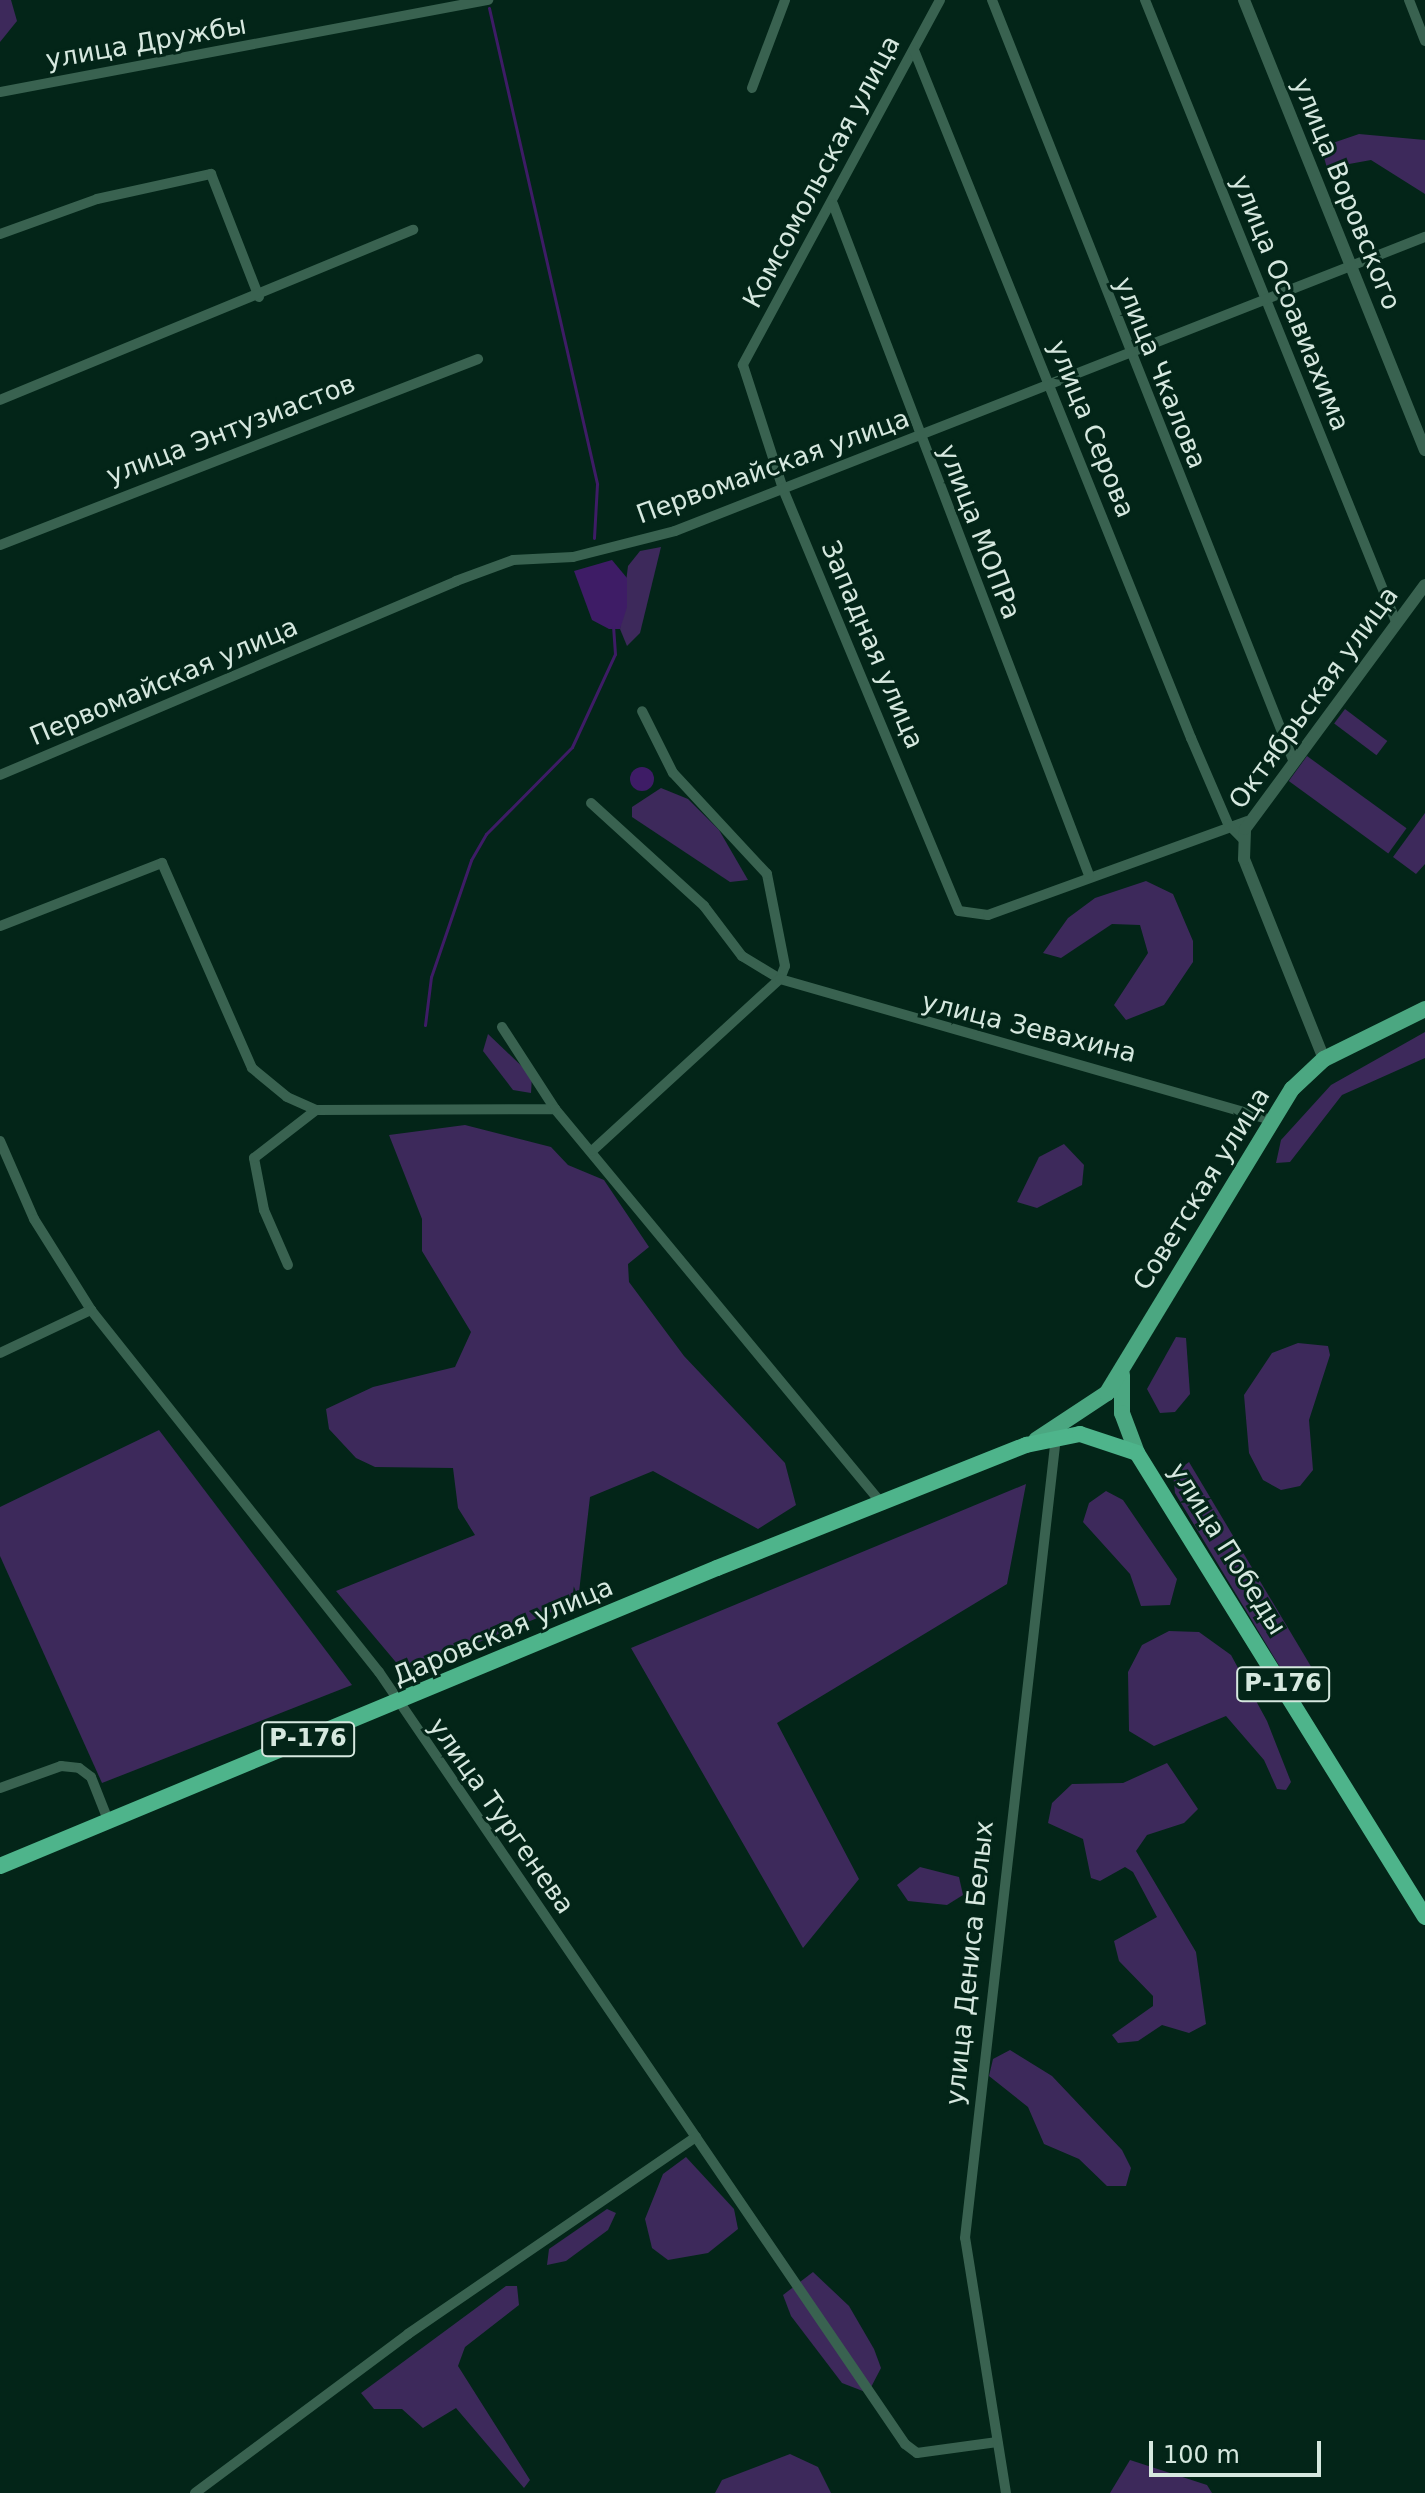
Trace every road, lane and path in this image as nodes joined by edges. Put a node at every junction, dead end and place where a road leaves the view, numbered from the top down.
1 (488, 0) edge
2 (785, 0) edge
3 (940, 0) edge
4 (992, 0) edge
5 (1145, 0) edge
6 (1244, 0) edge
7 (1409, 0) edge
8 (1425, 41) edge
9 (914, 50) junction
10 (752, 88) dead end
11 (0, 92) edge
12 (833, 204) junction
13 (413, 230) dead end
14 (0, 234) edge
15 (1425, 237) edge
16 (1353, 267) junction
17 (259, 297) junction
18 (1265, 300) junction
19 (1128, 355) junction
20 (478, 359) dead end
21 (743, 365) joint
22 (1051, 386) junction
23 (0, 400) edge
24 (918, 436) junction
25 (1425, 450) edge
26 (783, 489) junction
27 (0, 545) edge
28 (1425, 585) edge
29 (1396, 622) junction
30 (642, 711) dead end
31 (1293, 760) junction
32 (0, 775) edge
33 (591, 803) dead end
34 (1248, 821) junction
35 (1228, 824) junction
36 (1243, 839) junction
37 (1089, 875) junction
38 (988, 915) joint
39 (0, 926) edge
40 (780, 979) junction
41 (1425, 1009) edge
42 (502, 1027) dead end
43 (1324, 1059) junction
44 (555, 1109) junction
45 (316, 1110) junction
46 (1268, 1119) junction
47 (1, 1148) edge
48 (592, 1151) junction
49 (288, 1265) dead end
50 (91, 1310) junction
51 (0, 1353) edge
52 (1123, 1366) junction
53 (1092, 1407) joint
54 (1122, 1413) joint
55 (1100, 1436) joint
56 (1056, 1437) junction
57 (1026, 1445) junction
58 (1137, 1453) junction
59 (884, 1507) junction
60 (397, 1703) junction
61 (0, 1788) edge
62 (108, 1820) junction
63 (0, 1866) edge
64 (1425, 1917) edge
65 (696, 2137) junction
66 (997, 2442) junction
67 (195, 2493) edge
68 (1006, 2493) edge

1 - 11 street, улица Дружбы
2 - 10 street
3 - 9 street, Комсомольская улица
4 - 19 street, улица Чкалова
5 - 18 street, улица Осоавиахима
6 - 16 street, улица Воровского
7 - 8 street
9 - 12 street, Комсомольская улица
9 - 22 street, улица Серова
12 - 21 street, Комсомольская улица
12 - 24 street, улица МОПРа
13 - 17 street
14 - 17 street
15 - 16 street, Первомайская улица
16 - 18 street, Первомайская улица
16 - 25 street, улица Воровского
17 - 23 street
18 - 19 street, Первомайская улица
18 - 29 street, улица Осоавиахима
19 - 22 street, Первомайская улица
19 - 31 street, улица Чкалова
20 - 27 street, улица Энтузиастов
21 - 26 street, Западная улица
22 - 24 street, Первомайская улица
22 - 35 street, улица Серова
24 - 26 street, Первомайская улица
24 - 37 street, улица МОПРа
26 - 32 street, Первомайская улица
26 - 38 street, Западная улица
28 - 29 street, Октябрьская улица
29 - 31 street, Октябрьская улица
30 - 40 street
31 - 34 street, Октябрьская улица
33 - 40 street, улица Зевахина
34 - 35 street, Октябрьская улица
34 - 36 street, Октябрьская улица
35 - 36 street
35 - 37 street, Октябрьская улица
36 - 43 street
37 - 38 street, Октябрьская улица
39 - 45 street
40 - 46 street, улица Зевахина
40 - 48 street
41 - 43 main road, Советская улица
42 - 44 street
43 - 46 main road, Советская улица
44 - 45 street
44 - 48 street
45 - 49 street
46 - 52 main road, Советская улица
47 - 50 street, улица Тургенева
48 - 59 street
50 - 51 street
50 - 60 street, улица Тургенева
52 - 53 main road, Советская улица
52 - 54 main road, Советская улица
53 - 57 main road, Даровская улица
54 - 58 main road, улица Победы
55 - 56 highway, Даровская улица / Р-176
55 - 58 highway, улица Победы / Р-176
56 - 57 highway, Даровская улица / Р-176
56 - 66 street, улица Дениса Белых
57 - 59 highway, Даровская улица / Р-176
58 - 64 highway, улица Победы / Р-176
59 - 60 highway, Даровская улица / Р-176
60 - 62 highway, Даровская улица / Р-176
60 - 65 street, улица Тургенева
61 - 62 street
62 - 63 highway, Даровская улица / Р-176
65 - 66 street, улица Тургенева
65 - 67 street
66 - 68 street, улица Дениса Белых

